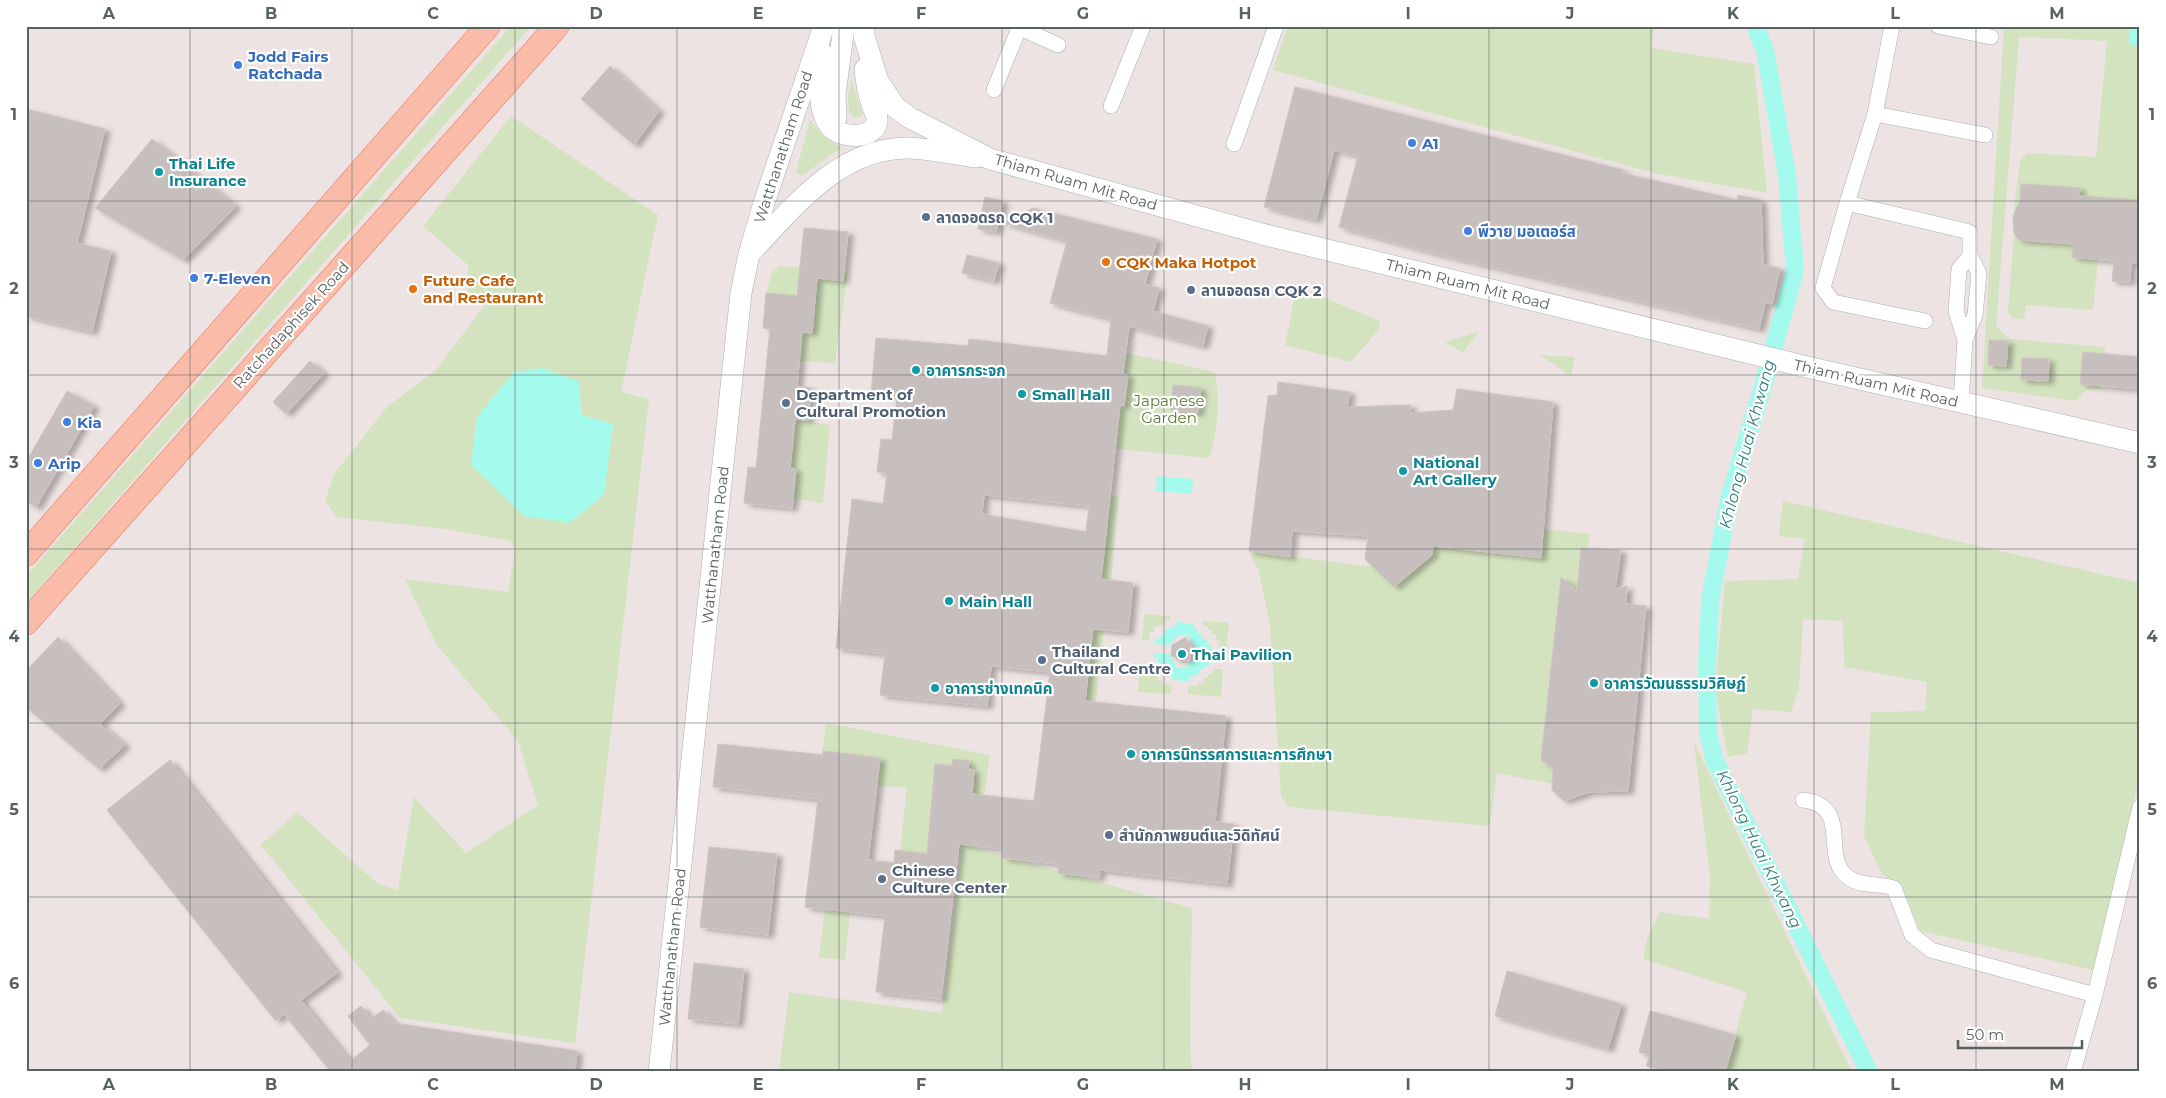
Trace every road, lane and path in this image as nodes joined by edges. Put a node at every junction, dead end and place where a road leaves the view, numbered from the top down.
1 (488, 26) edge
2 (557, 26) edge
3 (844, 26) edge
4 (1143, 26) edge
5 (1276, 26) edge
6 (1892, 26) edge
7 (1938, 26) edge
8 (824, 27) edge
9 (1020, 27) edge
10 (864, 31) edge
11 (1991, 37) dead end
12 (1058, 45) dead end
13 (994, 90) dead end
14 (1111, 106) dead end
15 (1875, 114) junction
16 (1984, 135) dead end
17 (852, 136) junction
18 (1234, 144) dead end
19 (990, 159) junction
20 (1847, 203) junction
21 (749, 254) junction
22 (1925, 321) dead end
23 (1961, 402) junction
24 (2140, 442) edge
25 (26, 554) edge
26 (26, 623) edge
27 (1803, 800) dead end
28 (2140, 807) edge
29 (2094, 994) junction
30 (658, 1072) edge
31 (2073, 1072) edge

1 - 25 main road
2 - 26 main road, Ratchadaphisek Road
3 - 17 street
4 - 14 street
5 - 18 street
6 - 15 street
7 - 11 street
8 - 17 street
8 - 21 street, Watthanatham Road
9 - 12 street
9 - 13 street
10 - 17 street
10 - 19 street, Thiam Ruam Mit Road
15 - 16 street
15 - 20 street
19 - 21 street
19 - 23 street, Thiam Ruam Mit Road
20 - 22 street
20 - 23 street
21 - 30 street, Watthanatham Road
23 - 24 street, Thiam Ruam Mit Road
27 - 29 street
28 - 29 street
29 - 31 street

